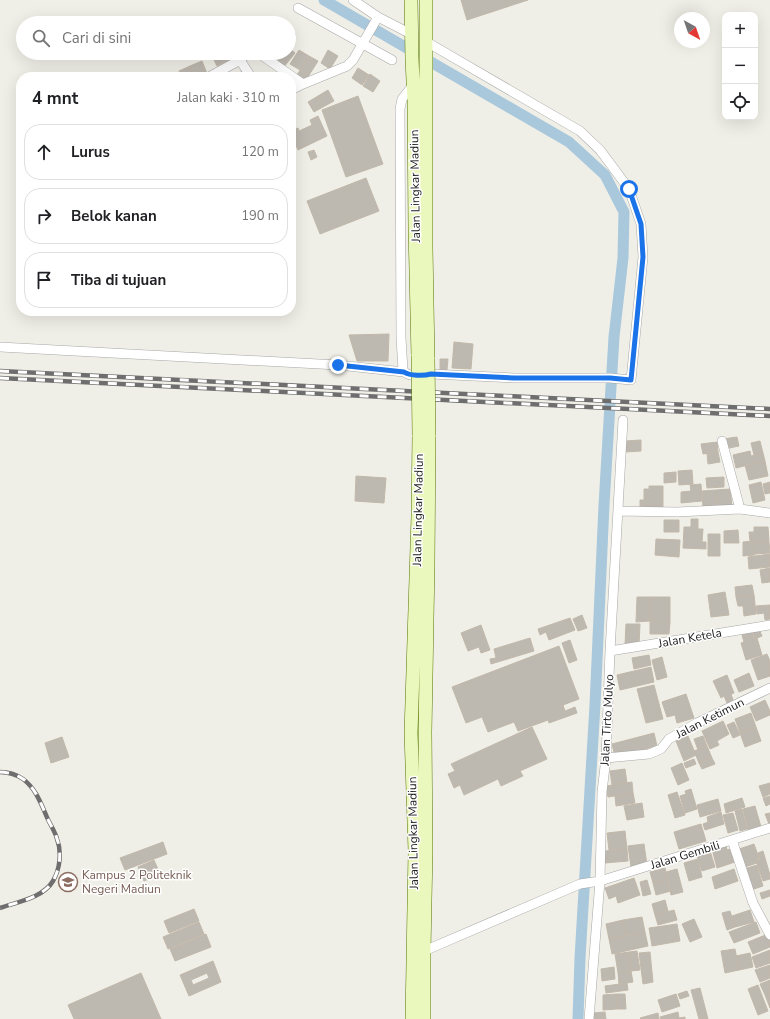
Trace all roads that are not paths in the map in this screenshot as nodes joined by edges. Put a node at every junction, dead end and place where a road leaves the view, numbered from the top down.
1 (353, 0) edge
2 (412, 0) edge
3 (426, 0) edge
4 (298, 8) dead end
5 (377, 19) junction
6 (411, 39) junction
7 (363, 44) junction
8 (426, 45) junction
9 (240, 60) joint
10 (269, 60) edge
11 (392, 60) dead end
12 (218, 72) edge
13 (248, 72) edge
14 (286, 72) edge
15 (296, 79) edge
16 (303, 84) junction
17 (413, 85) junction
18 (296, 88) edge
19 (422, 97) junction
20 (0, 347) edge
21 (404, 372) junction
22 (431, 374) junction
23 (623, 420) dead end
24 (722, 441) dead end
25 (740, 509) junction
26 (618, 511) junction
27 (770, 513) edge
28 (770, 625) edge
29 (610, 652) junction
30 (770, 688) edge
31 (606, 758) junction
32 (770, 828) edge
33 (732, 840) junction
34 (598, 882) junction
35 (770, 935) edge
36 (424, 951) junction
37 (412, 1019) edge
38 (424, 1019) edge
39 (589, 1019) edge

1 - 5 street
2 - 6 main road, Jalan Lingkar Madiun
3 - 8 main road, Jalan Lingkar Madiun
4 - 7 street
5 - 6 street
5 - 7 street
6 - 17 main road, Jalan Lingkar Madiun
7 - 11 street
7 - 16 street
8 - 19 main road, Jalan Lingkar Madiun
8 - 22 street
9 - 12 street
9 - 13 street
10 - 14 street
15 - 16 street
16 - 18 street
17 - 19 main road, Jalan Lingkar Madiun
17 - 21 street
19 - 22 street
19 - 36 main road, Jalan Lingkar Madiun, bridge
19 - 37 main road, Jalan Lingkar Madiun, bridge
20 - 21 street
21 - 22 street
23 - 26 street, Jalan Tirto Mulyo
24 - 25 street
25 - 26 street
25 - 27 street
26 - 29 street, Jalan Tirto Mulyo
28 - 29 street, Jalan Ketela
29 - 31 street, Jalan Tirto Mulyo
30 - 31 street, Jalan Ketimun
31 - 34 street, Jalan Tirto Mulyo
32 - 33 street, Jalan Gembili
33 - 34 street, Jalan Gembili
33 - 35 street
34 - 36 street, Jalan Gembili
34 - 39 street, Jalan Tirto Mulyo
36 - 38 main road, Jalan Lingkar Madiun

